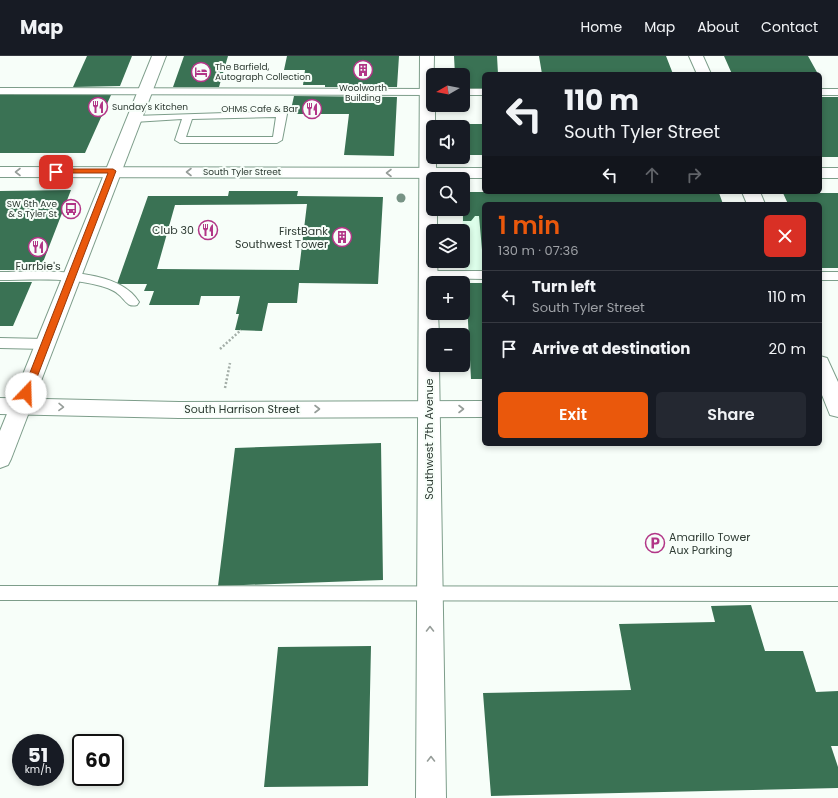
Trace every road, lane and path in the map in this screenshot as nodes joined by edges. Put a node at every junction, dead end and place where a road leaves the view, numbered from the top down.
1 (159, 56) edge
2 (427, 56) edge
3 (696, 56) edge
4 (428, 68) edge
5 (703, 72) edge
6 (0, 91) edge
7 (145, 92) junction
8 (426, 92) edge
9 (470, 92) edge
10 (482, 92) edge
11 (822, 92) edge
12 (838, 92) edge
13 (430, 112) edge
14 (188, 116) junction
15 (134, 119) junction
16 (113, 171) junction
17 (0, 172) edge
18 (428, 172) edge
19 (426, 173) edge
20 (470, 173) edge
21 (482, 173) edge
22 (822, 173) edge
23 (838, 173) edge
24 (428, 216) edge
25 (428, 275) junction
26 (482, 275) edge
27 (0, 276) edge
28 (71, 276) junction
29 (822, 276) edge
30 (838, 276) edge
31 (133, 302) dead end
32 (241, 330) dead end
33 (0, 343) edge
34 (44, 344) junction
35 (220, 349) dead end
36 (230, 363) dead end
37 (822, 368) edge
38 (225, 388) dead end
39 (0, 406) edge
40 (22, 406) junction
41 (429, 409) junction
42 (482, 409) edge
43 (838, 410) edge
44 (822, 411) edge
45 (0, 460) edge
46 (0, 593) edge
47 (430, 593) junction
48 (838, 594) edge
49 (431, 798) edge

1 - 7 main road
2 - 4 main road, Southwest 7th Avenue
3 - 5 main road
6 - 7 lane
7 - 8 lane
7 - 15 main road
9 - 10 lane
11 - 12 lane
13 - 18 main road, Southwest 7th Avenue
14 - 14 lane
14 - 15 lane
15 - 16 main road
16 -> 17 main road, South Tyler Street
19 -> 16 main road, South Tyler Street
16 - 28 main road
20 - 21 main road, South Tyler Street
22 - 23 main road
24 - 25 main road, Southwest 7th Avenue
25 - 26 lane
25 - 41 main road, Southwest 7th Avenue
27 - 28 lane
28 - 31 lane
28 - 34 main road
29 - 30 lane
32 - 35 path
33 - 34 lane
34 - 40 main road
36 - 38 path
37 - 43 main road
39 - 40 main road, South Harrison Street
40 -> 41 main road, South Harrison Street
40 - 45 main road
41 -> 42 main road, South Harrison Street
41 - 47 main road, Southwest 7th Avenue
43 - 44 main road
46 - 47 lane
47 - 48 lane
49 -> 47 main road, Southwest 7th Avenue

